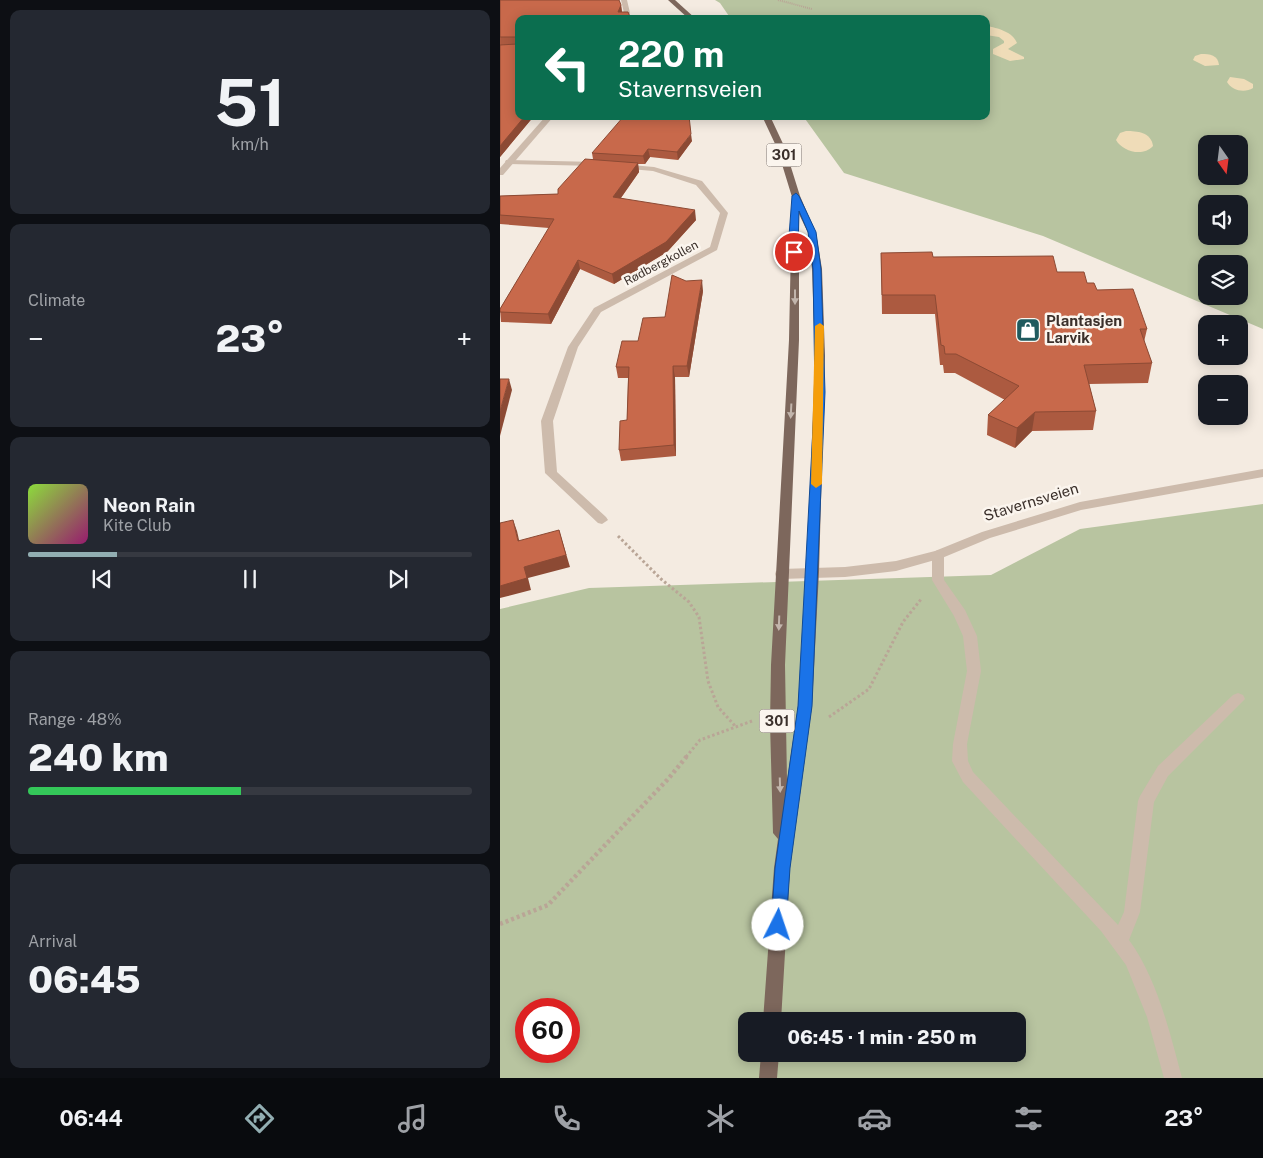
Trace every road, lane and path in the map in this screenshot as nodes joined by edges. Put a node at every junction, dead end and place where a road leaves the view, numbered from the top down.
1 (624, 0) edge
2 (671, 0) edge
3 (778, 0) edge
4 (812, 9) dead end
5 (625, 15) edge
6 (688, 15) edge
7 (546, 120) edge
8 (768, 120) edge
9 (509, 162) junction
10 (500, 173) edge
11 (796, 196) junction
12 (1263, 473) edge
13 (602, 520) joint
14 (938, 555) junction
15 (812, 572) junction
16 (781, 574) junction
17 (938, 580) junction
18 (1238, 700) dead end
19 (829, 717) dead end
20 (755, 720) dead end
21 (736, 727) junction
22 (782, 868) junction
23 (500, 924) edge
24 (1119, 942) junction
25 (773, 1012) edge
26 (769, 1062) edge
27 (768, 1078) edge
28 (1173, 1078) edge

1 - 5 street
2 - 6 main road
3 - 4 path
7 - 9 street
8 - 11 main road, 301
9 - 10 street
9 - 13 street, Rødbergkollen
11 - 15 main road, 301
11 -> 16 main road, 301
12 - 14 street, Stavernsveien
13 - 21 path
14 - 15 street, Stavernsveien
14 - 17 street
15 - 16 street, Stavernsveien
15 - 22 main road, 301
16 -> 22 main road, 301
17 - 19 path
17 - 24 street
18 - 24 street
20 - 21 path
21 - 23 path
22 - 25 main road, 301
24 - 28 street
26 - 27 main road

